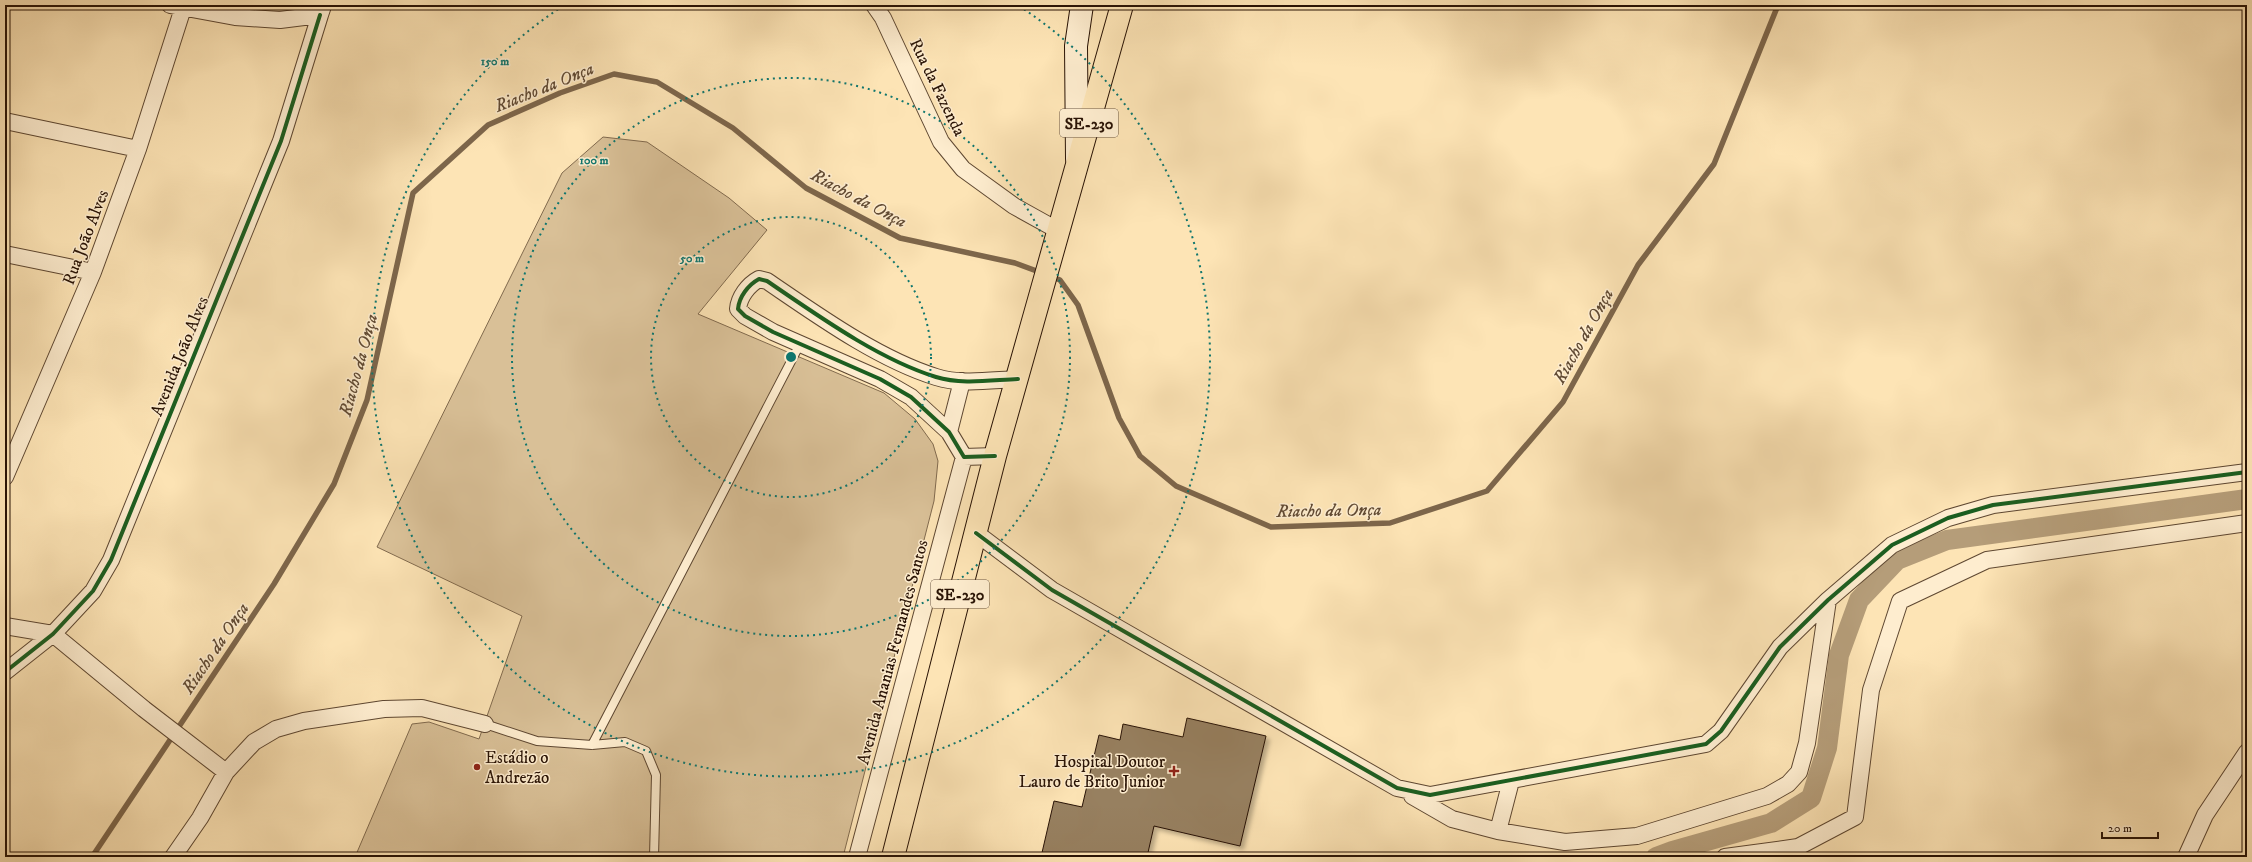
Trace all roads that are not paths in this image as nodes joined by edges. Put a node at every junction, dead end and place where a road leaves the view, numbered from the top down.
1 (874, 5) edge
2 (1082, 5) edge
3 (1122, 5) edge
4 (179, 6) edge
5 (322, 10) edge
6 (5, 121) edge
7 (138, 149) junction
8 (1077, 166) junction
9 (1058, 236) junction
10 (5, 254) edge
11 (93, 272) junction
12 (800, 344) junction
13 (1018, 379) junction
14 (962, 381) junction
15 (949, 432) junction
16 (995, 456) junction
17 (964, 457) junction
18 (2247, 472) edge
19 (5, 477) edge
20 (2247, 523) edge
21 (976, 533) junction
22 (1828, 600) junction
23 (5, 626) edge
24 (53, 634) junction
25 (5, 672) edge
26 (485, 724) joint
27 (592, 745) junction
28 (2247, 752) edge
29 (226, 772) junction
30 (1511, 781) junction
31 (1397, 788) junction
32 (1498, 831) junction
33 (173, 857) edge
34 (654, 857) edge
35 (857, 857) edge
36 (893, 857) edge
37 (1725, 857) edge
38 (2186, 857) edge

1 - 9 street, Rua da Fazenda
2 - 8 street
3 - 8 main road, SE-230
4 - 5 street
4 - 7 street, Rua João Alves
5 - 24 street, Avenida João Alves
6 - 7 street
7 - 11 street, Rua João Alves
8 - 9 main road, SE-230
9 - 13 main road, SE-230
10 - 11 street
11 - 19 street, Rua João Alves
12 - 14 street
12 - 15 street
12 - 27 lane
13 - 14 street
13 - 16 main road, SE-230
14 - 15 street
15 - 17 street
16 - 17 street
16 - 21 main road, SE-230
17 - 35 street, Avenida Ananias Fernandes Santos
18 - 22 street
20 - 37 street
21 - 31 street
21 - 36 main road, SE-230
22 - 30 street
22 - 32 street
23 - 24 street
24 - 25 street, Avenida João Alves
24 - 29 street
26 - 27 lane
26 - 29 street
27 - 34 lane
28 - 38 street
29 - 33 street
30 - 31 street
30 - 32 street
31 - 32 street

